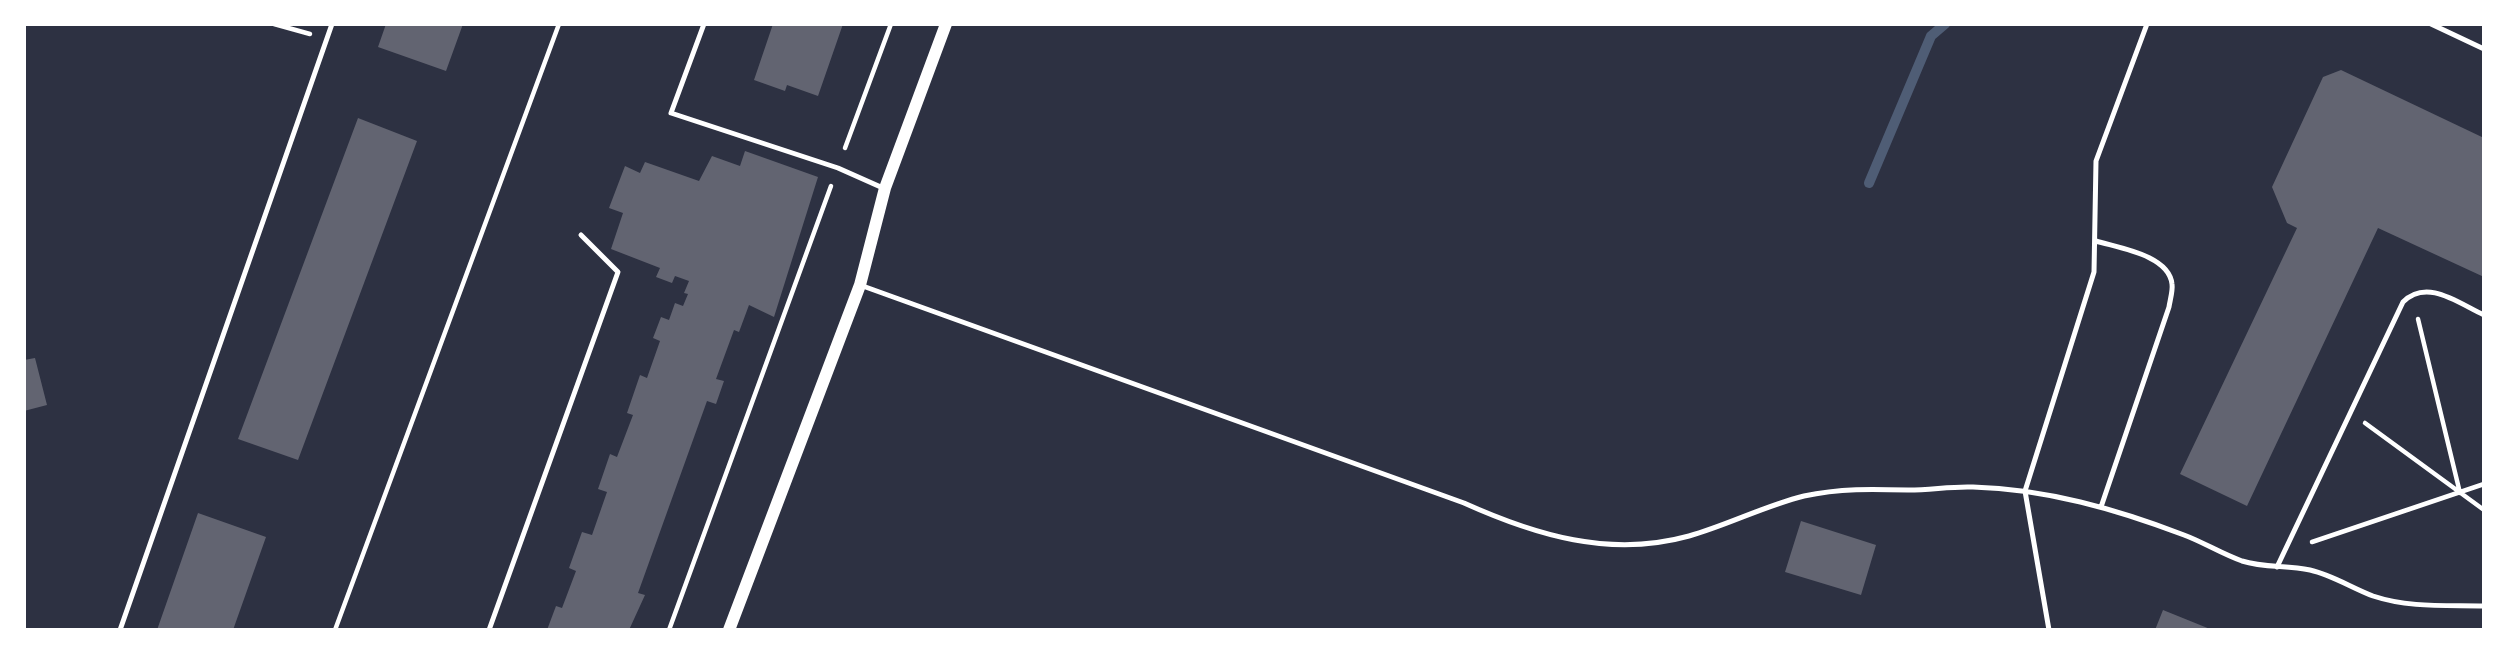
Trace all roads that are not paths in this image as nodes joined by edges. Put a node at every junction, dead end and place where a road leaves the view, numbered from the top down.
1 (332, 24) edge
2 (704, 24) edge
3 (946, 24) edge
4 (2147, 24) edge
5 (2431, 24) edge
6 (2483, 50) edge
7 (884, 188) junction
8 (581, 235) dead end
9 (2096, 241) junction
10 (860, 285) junction
11 (2483, 315) edge
12 (2025, 491) junction
13 (2101, 507) junction
14 (2277, 567) junction
15 (2483, 606) edge
16 (120, 629) edge
17 (489, 629) edge
18 (729, 629) edge
19 (2049, 629) edge

1 - 16 lane
2 - 7 lane
3 - 7 street
4 - 9 lane
5 - 6 lane
7 - 10 street
8 - 17 lane
9 - 12 lane
9 - 13 lane
10 - 12 lane
10 - 18 street
11 - 14 lane
12 - 13 lane
12 - 19 lane
13 - 14 lane
14 - 15 lane

